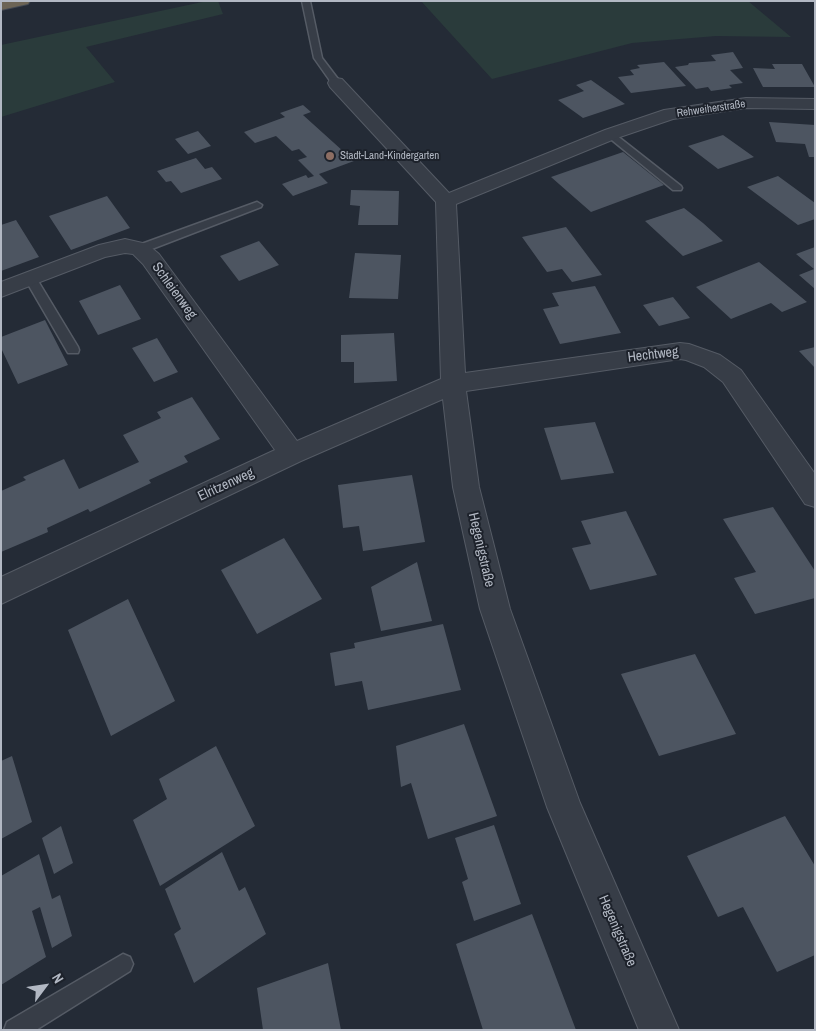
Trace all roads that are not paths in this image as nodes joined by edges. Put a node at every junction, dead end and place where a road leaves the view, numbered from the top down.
1 (23, 1) edge
2 (306, 1) edge
3 (1, 6) edge
4 (336, 83) joint
5 (815, 104) edge
6 (611, 134) junction
7 (677, 188) dead end
8 (446, 201) junction
9 (257, 205) dead end
10 (140, 249) junction
11 (31, 279) junction
12 (1, 290) edge
13 (73, 350) dead end
14 (453, 384) junction
15 (292, 454) junction
16 (815, 496) edge
17 (1, 592) edge
18 (123, 964) dead end
19 (15, 1030) edge
20 (659, 1030) edge

1 - 3 highway
2 - 4 lane
4 - 8 street
5 - 6 street, Rehweiherstraße
6 - 7 lane
6 - 8 street, Rehweiherstraße
8 - 14 street, Hegenigstraße
9 - 10 lane
10 - 11 street
10 - 15 street, Schleienweg
11 - 12 street
11 - 13 lane
14 - 15 street, Elritzenweg
14 - 16 street, Hechtweg
14 - 20 street, Hegenigstraße
15 - 17 street, Elritzenweg
18 - 19 lane

